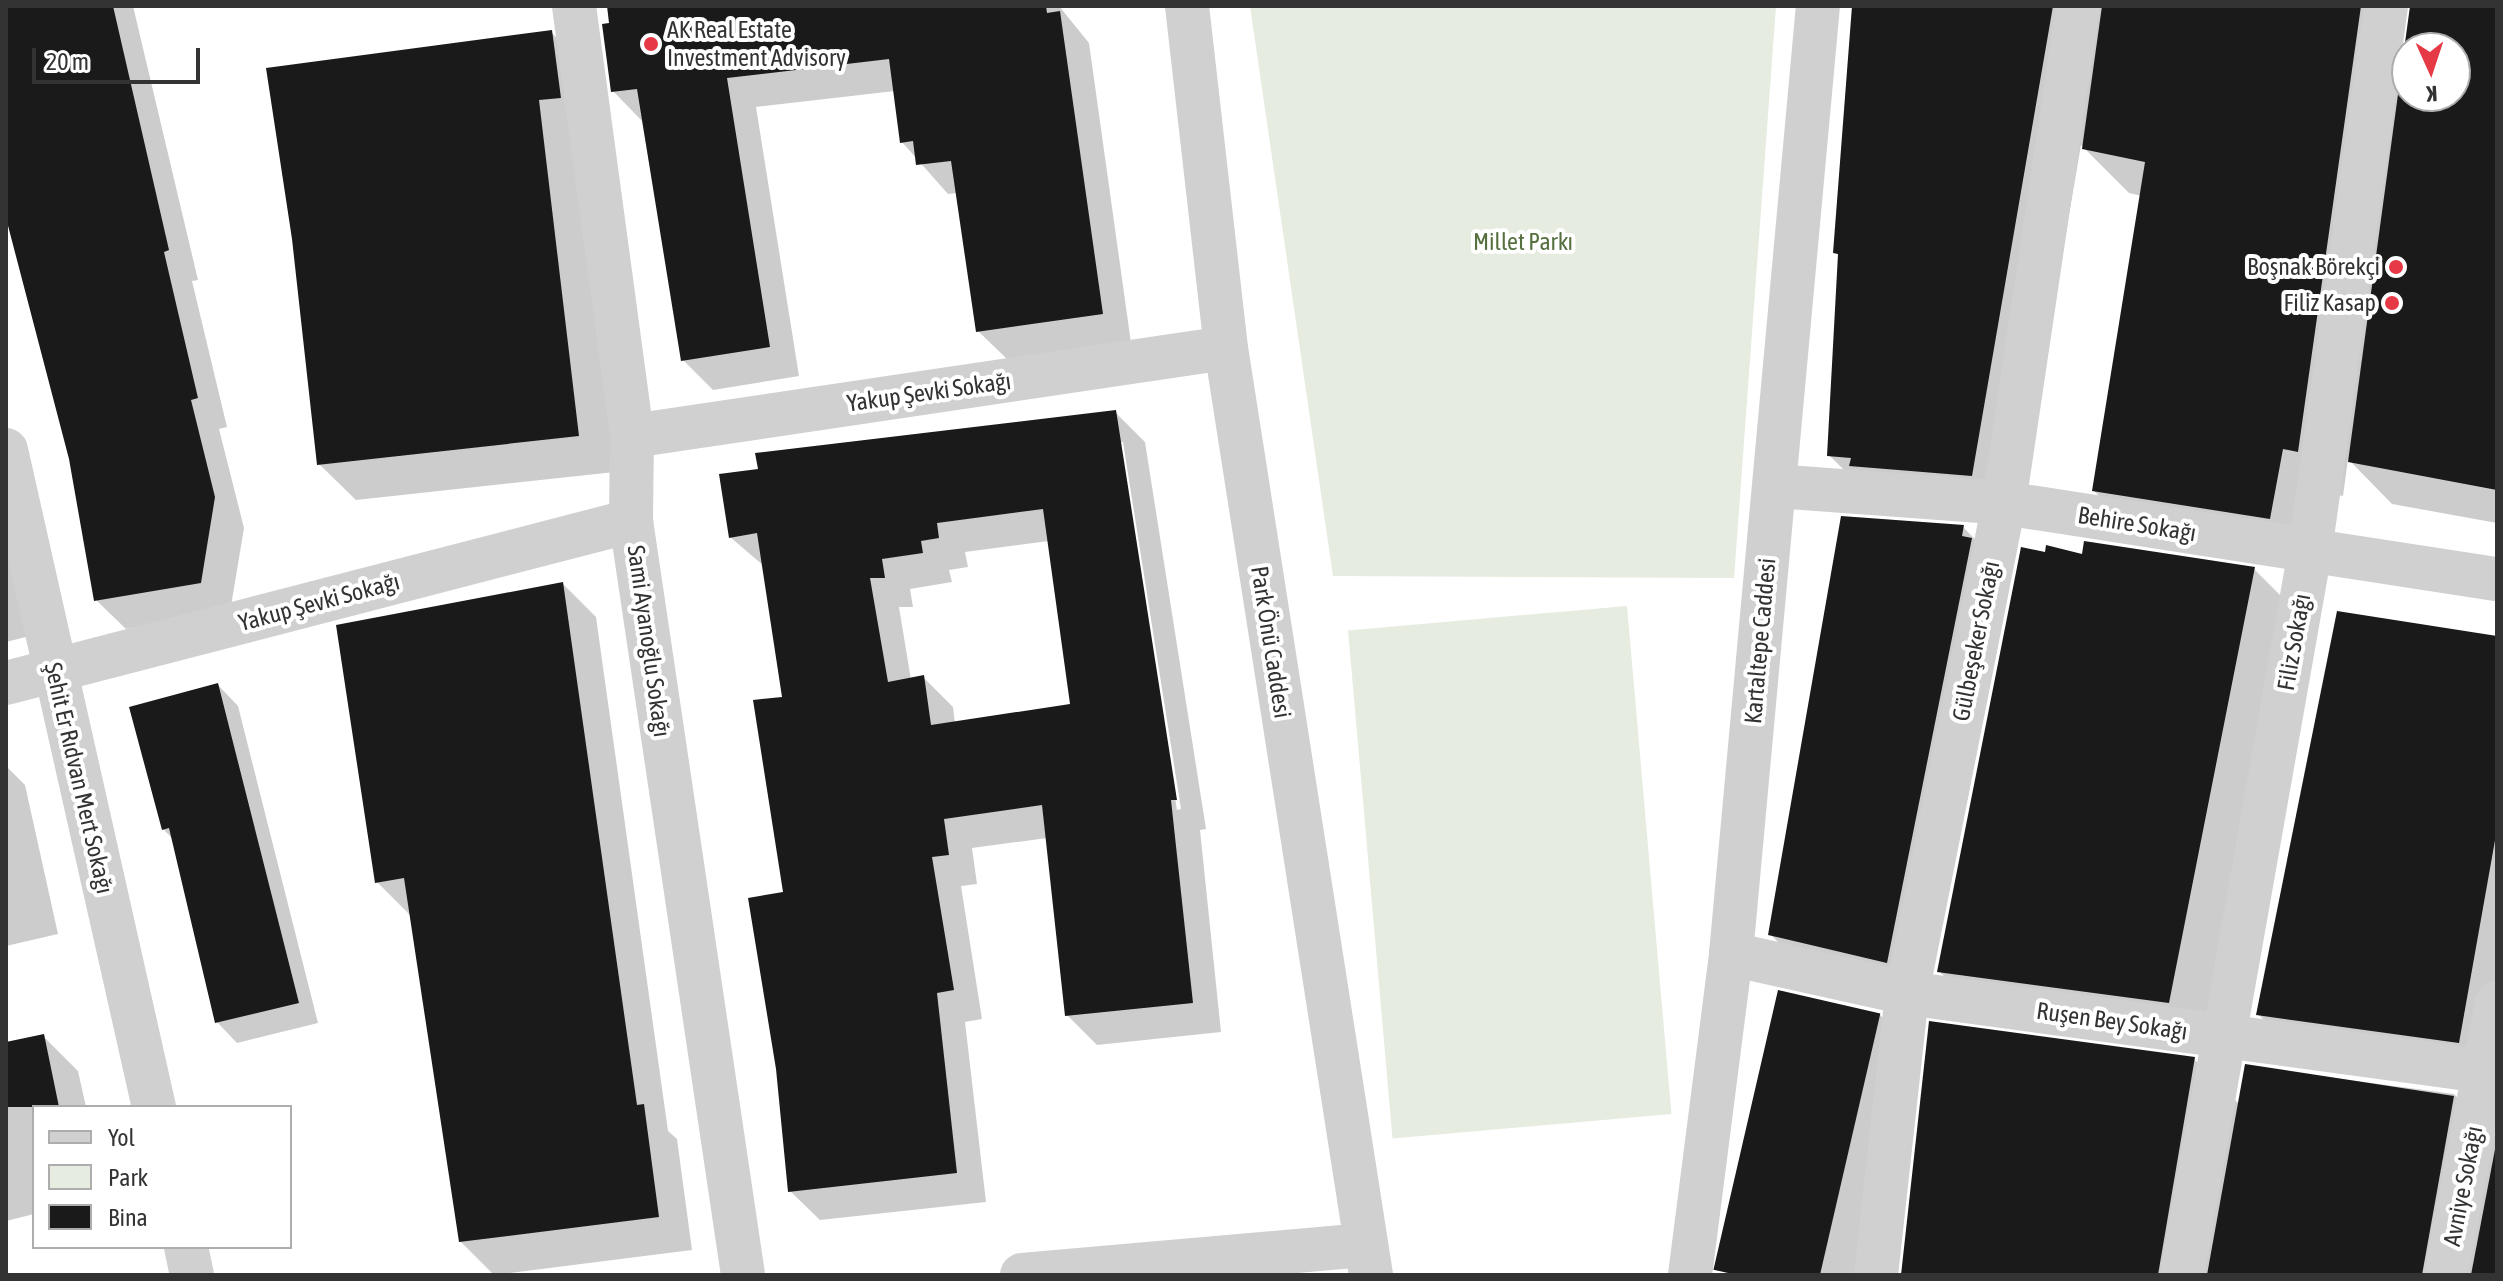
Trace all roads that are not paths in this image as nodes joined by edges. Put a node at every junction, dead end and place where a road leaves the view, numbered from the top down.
1 (574, 6) edge
2 (1187, 6) edge
3 (1818, 6) edge
4 (2078, 6) edge
5 (2386, 6) edge
6 (1226, 348) junction
7 (632, 436) junction
8 (6, 450) edge
9 (1775, 486) junction
10 (2004, 503) junction
11 (631, 521) junction
12 (2310, 551) junction
13 (2497, 579) edge
14 (55, 671) junction
15 (6, 683) edge
16 (1731, 954) junction
17 (1907, 993) junction
18 (2497, 1003) edge
19 (2225, 1037) junction
20 (2491, 1072) edge
21 (154, 1105) edge
22 (186, 1249) edge
23 (1368, 1260) edge
24 (192, 1275) edge
25 (743, 1275) edge
26 (1022, 1275) edge
27 (1690, 1275) edge
28 (1876, 1275) edge
29 (2182, 1275) edge
30 (2446, 1275) edge

1 - 7 street, Sami Ayanoğlu Sokağı
2 - 6 street, Park Önü Caddesi
3 - 9 street, Kartaltepe Caddesi
4 - 10 street, Gülbeşeker Sokağı
5 - 12 street, Filiz Sokağı
6 - 7 street, Yakup Şevki Sokağı
6 - 23 street, Park Önü Caddesi
7 - 11 street, Sami Ayanoğlu Sokağı
8 - 14 street, Şehit Er Rıdvan Mert Sokağı
9 - 10 street, Behire Sokağı
9 - 16 street, Kartaltepe Caddesi
10 - 12 street, Behire Sokağı
10 - 17 street, Gülbeşeker Sokağı
11 - 14 street, Yakup Şevki Sokağı
11 - 25 street, Sami Ayanoğlu Sokağı
12 - 13 street, Behire Sokağı
12 - 19 street, Filiz Sokağı
14 - 15 street, Yakup Şevki Sokağı
14 - 21 street, Şehit Er Rıdvan Mert Sokağı
16 - 17 street, Ruşen Bey Sokağı
16 - 27 street, Kartaltepe Caddesi
17 - 19 street, Ruşen Bey Sokağı
17 - 28 street, Gülbeşeker Sokağı
18 - 20 street, Avniye Sokağı
19 - 20 street, Ruşen Bey Sokağı
19 - 29 street, Filiz Sokağı
20 - 30 street, Avniye Sokağı
22 - 24 street
23 - 26 street

